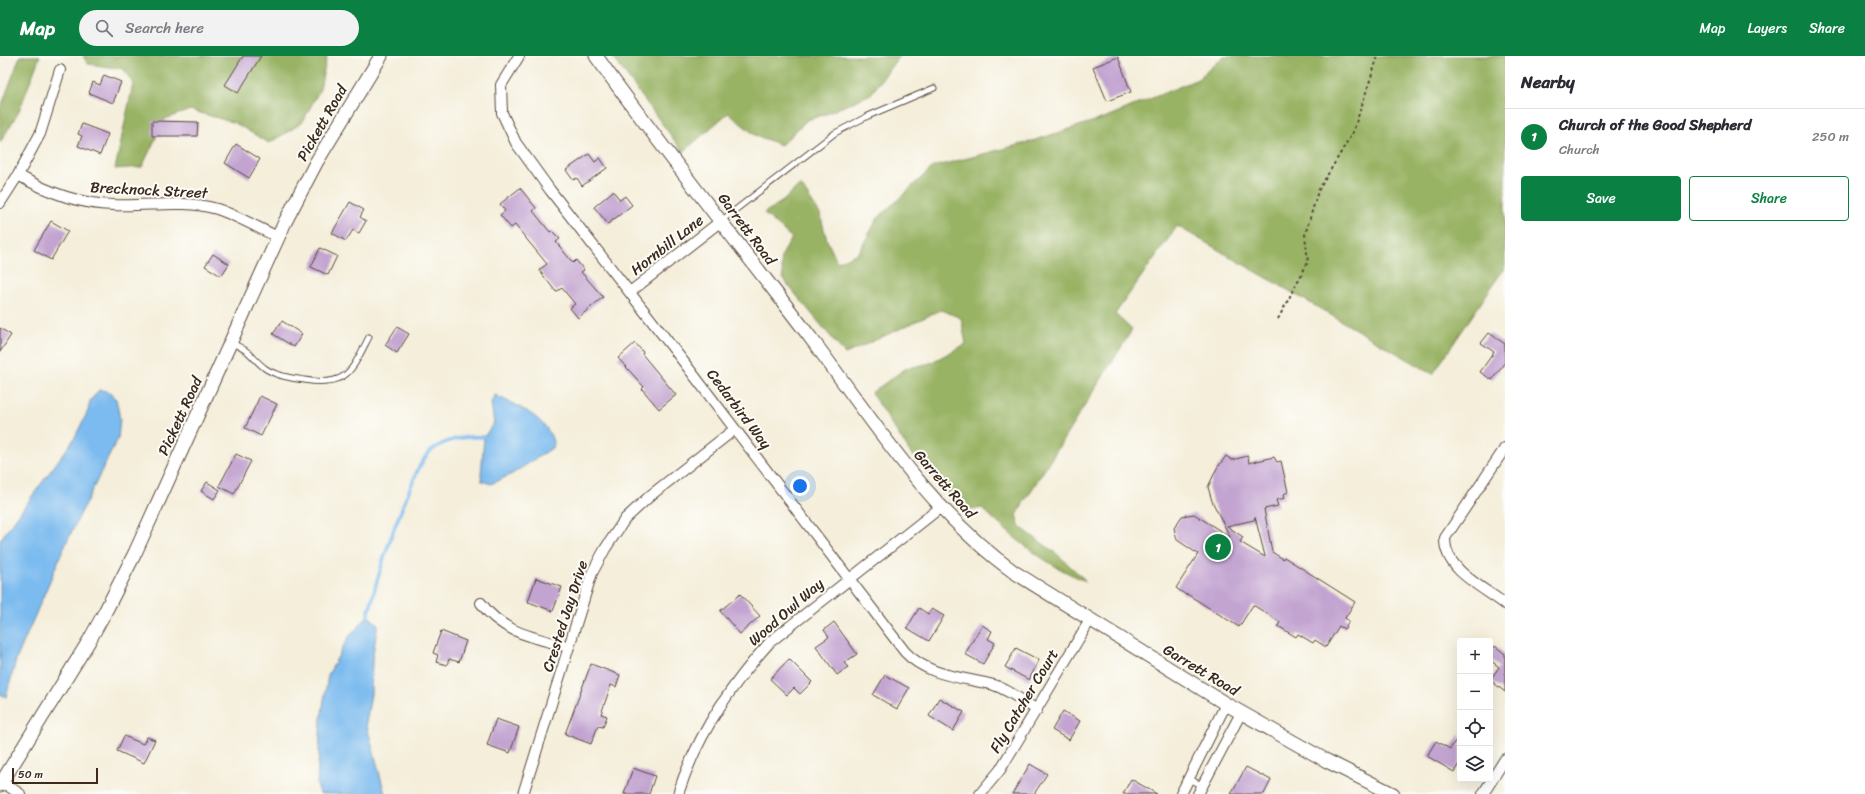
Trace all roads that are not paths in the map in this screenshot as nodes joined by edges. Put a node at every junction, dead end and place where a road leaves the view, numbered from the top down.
1 (381, 56) edge
2 (519, 56) edge
3 (596, 56) edge
4 (60, 70) dead end
5 (934, 88) dead end
6 (18, 175) junction
7 (0, 203) edge
8 (721, 221) junction
9 (278, 237) junction
10 (630, 292) junction
11 (369, 337) dead end
12 (231, 342) junction
13 (735, 429) junction
14 (1505, 448) edge
15 (941, 507) junction
16 (849, 579) junction
17 (481, 603) dead end
18 (1505, 604) edge
19 (1090, 620) junction
20 (569, 647) junction
21 (1226, 704) junction
22 (1037, 710) junction
23 (1241, 713) junction
24 (1505, 759) edge
25 (1188, 778) junction
26 (1, 784) edge
27 (1201, 790) edge
28 (20, 794) edge
29 (523, 794) edge
30 (678, 794) edge
31 (980, 794) edge
32 (1181, 794) edge
33 (1393, 794) edge
34 (1483, 794) edge

1 - 9 street, Pickett Road
2 - 10 street, Cedarbird Way
3 - 8 street, Garrett Road
4 - 6 street
5 - 8 lane
6 - 7 street
6 - 9 street, Brecknock Street
8 - 10 street, Hornbill Lane
8 - 15 street, Garrett Road
9 - 12 street, Pickett Road
10 - 13 street, Cedarbird Way
11 - 12 lane
12 - 26 street, Pickett Road
13 - 16 street, Cedarbird Way
13 - 20 street, Crested Jay Drive
14 - 18 street
15 - 16 street, Wood Owl Way
15 - 19 street, Garrett Road
16 - 22 street, Cedarbird Way
16 - 30 street, Wood Owl Way
17 - 20 street
19 - 21 street, Garrett Road
19 - 22 street, Fly Catcher Court
20 - 29 street, Crested Jay Drive
21 - 23 street, Garrett Road
21 - 25 street
22 - 31 street, Fly Catcher Court
23 - 27 street
23 - 33 street, Garrett Road
24 - 34 street
25 - 27 lane
25 - 32 street
26 - 28 street

